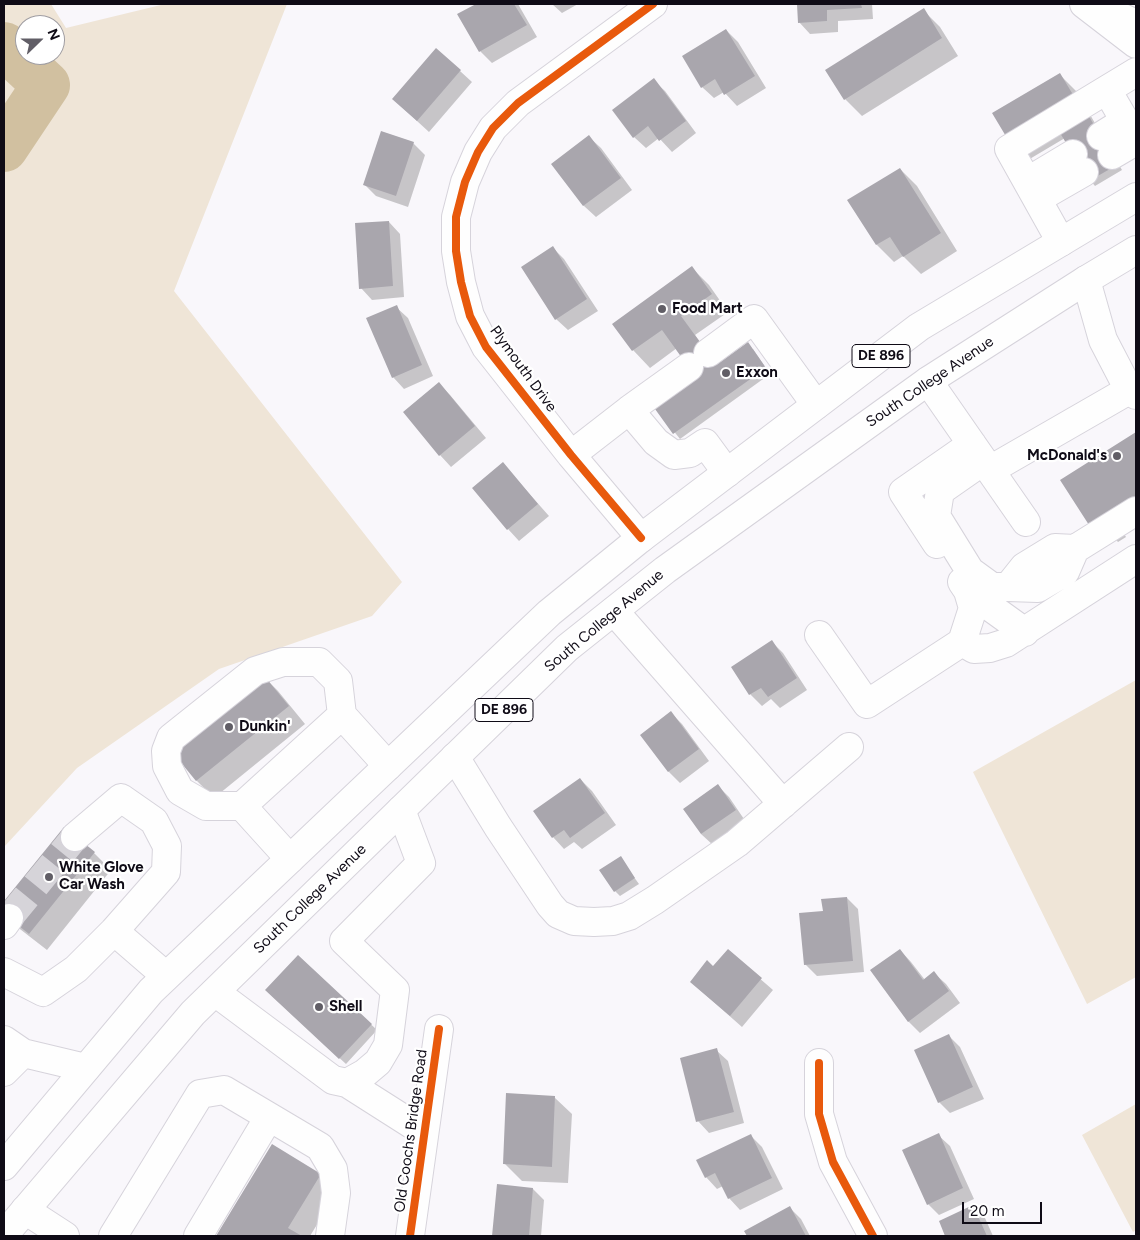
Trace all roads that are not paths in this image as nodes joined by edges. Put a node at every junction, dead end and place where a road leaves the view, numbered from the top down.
1 (653, 4) edge
2 (1084, 4) edge
3 (1092, 4) edge
4 (1136, 24) edge
5 (1136, 44) edge
6 (1136, 72) edge
7 (1107, 90) junction
8 (1133, 134) edge
9 (1106, 146) dead end
10 (1078, 163) dead end
11 (1033, 190) junction
12 (1136, 197) edge
13 (1061, 242) junction
14 (1136, 250) edge
15 (1086, 280) junction
16 (928, 381) junction
17 (1133, 393) edge
18 (816, 405) junction
19 (629, 410) junction
20 (572, 455) junction
21 (982, 458) junction
22 (727, 473) junction
23 (1136, 511) edge
24 (1026, 522) dead end
25 (641, 538) junction
26 (1136, 559) edge
27 (968, 591) junction
28 (614, 611) junction
29 (1025, 632) junction
30 (819, 635) dead end
31 (962, 642) junction
32 (342, 715) junction
33 (849, 747) dead end
34 (455, 757) junction
35 (388, 766) junction
36 (783, 804) junction
37 (242, 806) junction
38 (401, 810) junction
39 (75, 836) tunnel mouth
40 (290, 859) junction
41 (114, 931) junction
42 (4, 972) edge
43 (166, 976) junction
44 (215, 992) junction
45 (439, 1029) dead end
46 (13, 1046) edge
47 (819, 1063) dead end
48 (86, 1068) junction
49 (4, 1072) edge
50 (348, 1083) junction
51 (269, 1117) junction
52 (424, 1132) junction
53 (4, 1166) edge
54 (25, 1210) junction
55 (4, 1235) edge
56 (65, 1236) edge
57 (113, 1236) edge
58 (198, 1236) edge
59 (330, 1236) edge
60 (410, 1236) edge
61 (873, 1236) edge

1 - 20 main road, Plymouth Drive
2 - 5 main road
3 - 4 main road
6 - 7 main road
7 - 8 main road
7 - 11 main road
8 - 9 main road
10 - 11 main road
11 - 13 main road
12 - 13 main road, DE 896
13 - 18 main road, DE 896
14 - 15 main road, South College Avenue / DE 896
15 - 16 main road, South College Avenue / DE 896
15 - 17 main road
16 - 21 main road
16 - 28 main road, South College Avenue / DE 896
17 - 21 main road
18 - 19 main road
18 - 22 main road, DE 896
19 - 20 main road
19 - 22 main road
20 - 25 main road, Plymouth Drive
21 - 23 main road
21 - 24 main road
21 - 27 main road
22 - 25 main road, DE 896
25 - 35 main road, DE 896
26 - 29 main road
27 - 29 main road
27 - 31 main road
28 - 34 main road, South College Avenue / DE 896
28 - 36 main road
29 - 31 main road
30 - 31 main road
32 - 35 main road
32 - 37 main road
32 - 37 main road
33 - 36 main road
34 - 36 main road
34 - 38 main road, South College Avenue / DE 896
35 - 40 main road, DE 896
37 - 40 main road
38 - 44 main road, South College Avenue / DE 896
38 - 50 main road
39 - 41 main road
40 - 43 main road, DE 896
41 - 42 main road
41 - 43 main road
43 - 48 main road, DE 896
44 - 50 main road
44 - 54 main road, South College Avenue / DE 896
45 - 52 main road, Old Coochs Bridge Road
46 - 48 main road
46 - 49 main road
47 - 61 main road
48 - 53 main road, DE 896
50 - 52 main road
51 - 57 main road
51 - 58 main road
51 - 59 main road
52 - 60 main road, Old Coochs Bridge Road
54 - 55 main road, South College Avenue / DE 896
54 - 56 main road

